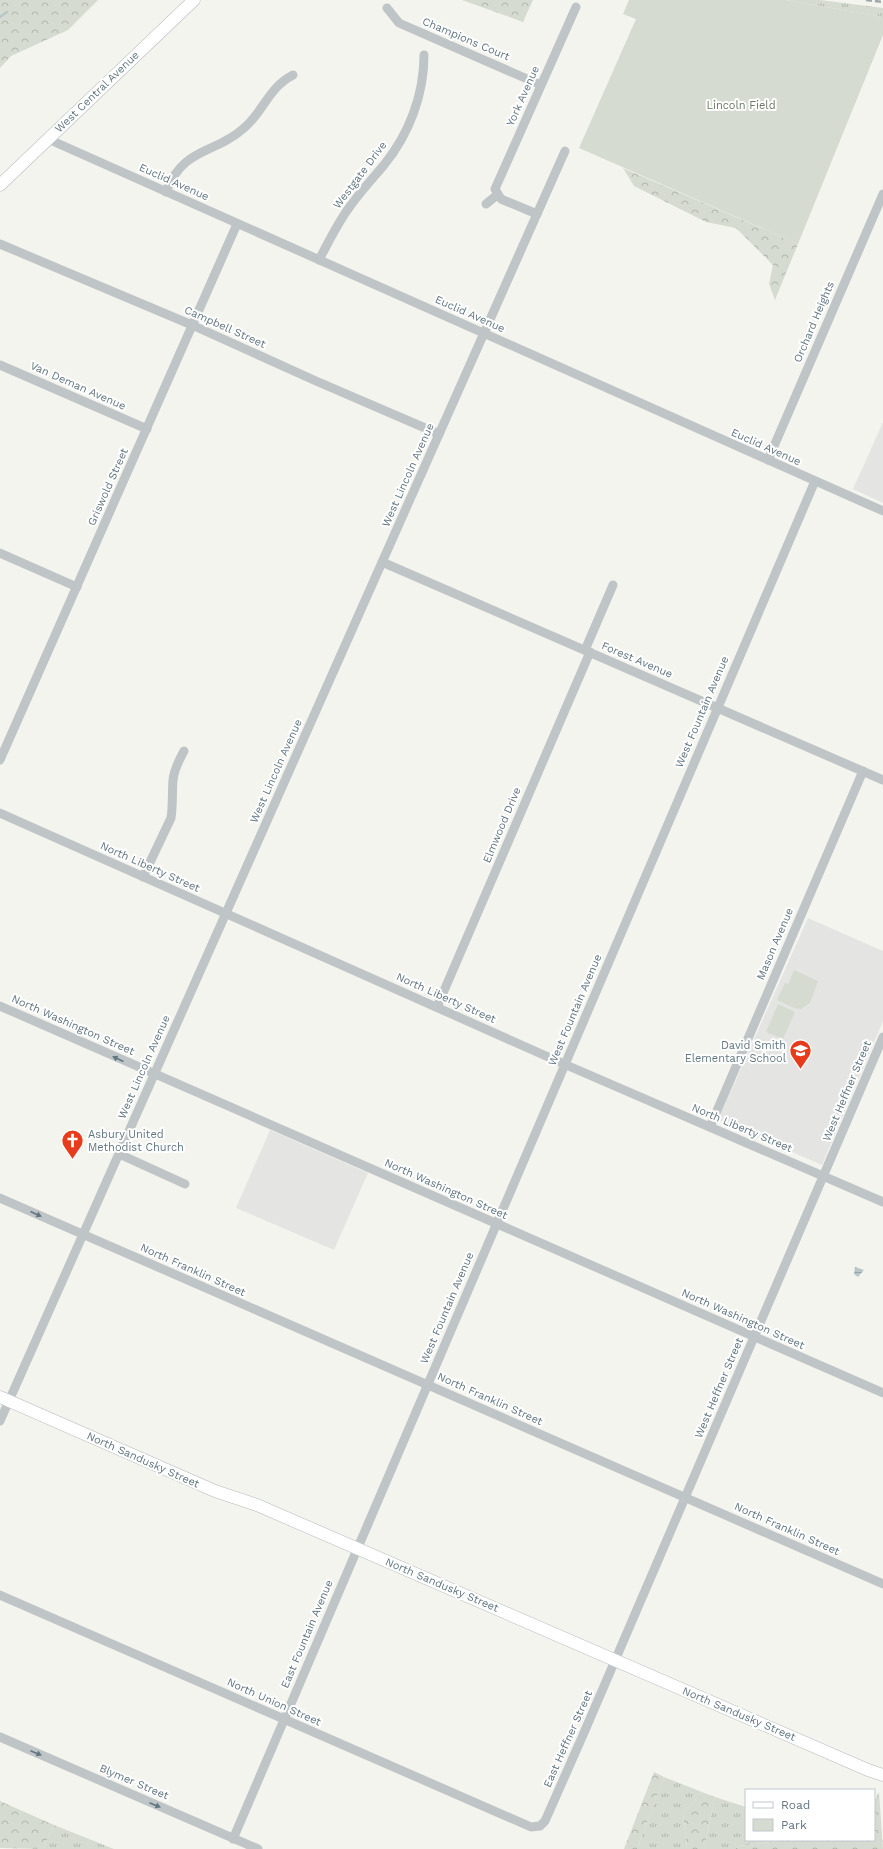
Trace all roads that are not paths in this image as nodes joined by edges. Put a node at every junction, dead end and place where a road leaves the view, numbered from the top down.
1 (194, 0) edge
2 (576, 7) dead end
3 (387, 8) dead end
4 (424, 55) dead end
5 (293, 75) dead end
6 (541, 85) junction
7 (48, 139) junction
8 (565, 151) dead end
9 (0, 184) edge
10 (166, 192) junction
11 (883, 194) edge
12 (497, 195) junction
13 (486, 204) dead end
14 (537, 214) junction
15 (237, 224) junction
16 (0, 244) edge
17 (319, 260) junction
18 (192, 325) junction
19 (484, 334) junction
20 (0, 365) edge
21 (147, 429) junction
22 (439, 434) junction
23 (768, 460) junction
24 (815, 481) junction
25 (883, 512) edge
26 (0, 553) edge
27 (382, 562) junction
28 (613, 585) dead end
29 (77, 587) junction
30 (588, 651) junction
31 (717, 708) junction
32 (184, 751) dead end
33 (0, 760) edge
34 (863, 771) junction
35 (883, 780) edge
36 (0, 813) edge
37 (143, 877) junction
38 (226, 914) junction
39 (0, 1006) edge
40 (437, 1008) junction
41 (882, 1043) edge
42 (564, 1064) junction
43 (154, 1074) junction
44 (710, 1127) junction
45 (119, 1154) junction
46 (823, 1176) junction
47 (185, 1184) dead end
48 (0, 1198) edge
49 (883, 1202) edge
50 (496, 1224) junction
51 (83, 1234) junction
52 (754, 1336) junction
53 (427, 1385) junction
54 (883, 1393) edge
55 (4, 1399) edge
56 (0, 1421) edge
57 (685, 1497) junction
58 (356, 1548) junction
59 (883, 1584) edge
60 (0, 1595) edge
61 (615, 1660) junction
62 (284, 1719) junction
63 (0, 1737) edge
64 (883, 1775) edge
65 (540, 1826) joint
66 (233, 1839) junction
67 (258, 1849) edge

1 - 7 street, West Central Avenue
2 - 6 street, York Avenue
3 - 6 street, Champions Court
4 - 17 street, Westgate Drive
5 - 10 street
6 - 12 street, York Avenue
7 - 9 street, West Central Avenue
7 - 10 street, Euclid Avenue
8 - 14 street, West Lincoln Avenue
10 - 15 street, Euclid Avenue
11 - 23 street, Orchard Heights
12 - 13 street
12 - 14 street
14 - 19 street, West Lincoln Avenue
15 - 17 street, Euclid Avenue
15 - 18 street, Griswold Street
16 - 18 street, Campbell Street
17 - 19 street, Euclid Avenue
18 - 21 street, Griswold Street
18 - 22 street, Campbell Street
19 - 22 street, West Lincoln Avenue
19 - 23 street, Euclid Avenue
20 - 21 street, Van Deman Avenue
21 - 29 street, Griswold Street
22 - 27 street, West Lincoln Avenue
23 - 24 street, Euclid Avenue
24 - 25 street, Euclid Avenue
24 - 31 street, West Fountain Avenue
26 - 29 street
27 - 30 street, Forest Avenue
27 - 38 street, West Lincoln Avenue
28 - 30 street, Elmwood Drive
29 - 33 street, Griswold Street
30 - 31 street, Forest Avenue
30 - 40 street, Elmwood Drive
31 - 34 street, Forest Avenue
31 - 42 street, West Fountain Avenue
32 - 37 street
34 - 35 street, Forest Avenue
34 - 44 street, Mason Avenue
36 - 37 street, North Liberty Street
37 - 38 street, North Liberty Street
38 - 40 street, North Liberty Street
38 - 43 street, West Lincoln Avenue
43 -> 39 street, North Washington Street
40 - 42 street, North Liberty Street
41 - 46 street, West Heffner Street
42 - 44 street, North Liberty Street
42 - 50 street, West Fountain Avenue
43 - 45 street, West Lincoln Avenue
43 - 50 street, North Washington Street
44 - 46 street, North Liberty Street
45 - 47 street
45 - 51 street, West Lincoln Avenue
46 - 49 street, North Liberty Street
46 - 52 street, West Heffner Street
48 -> 51 street, North Franklin Street
50 - 52 street, North Washington Street
50 - 53 street, West Fountain Avenue
51 - 53 street, North Franklin Street
51 - 55 street, West Lincoln Avenue
52 - 54 street, North Washington Street
52 - 57 street, West Heffner Street
53 - 57 street, North Franklin Street
53 - 58 street, West Fountain Avenue
55 - 56 street, West Lincoln Avenue
55 - 58 street, North Sandusky Street
57 - 59 street, North Franklin Street
57 - 61 street, West Heffner Street
58 - 61 street, North Sandusky Street
58 - 62 street, East Fountain Avenue
60 - 62 street, North Union Street
61 - 64 street, North Sandusky Street
61 - 65 street, East Heffner Street
62 - 65 street, North Union Street
62 - 66 street, East Fountain Avenue
63 -> 66 street, Blymer Street
66 - 67 street, Blymer Street

